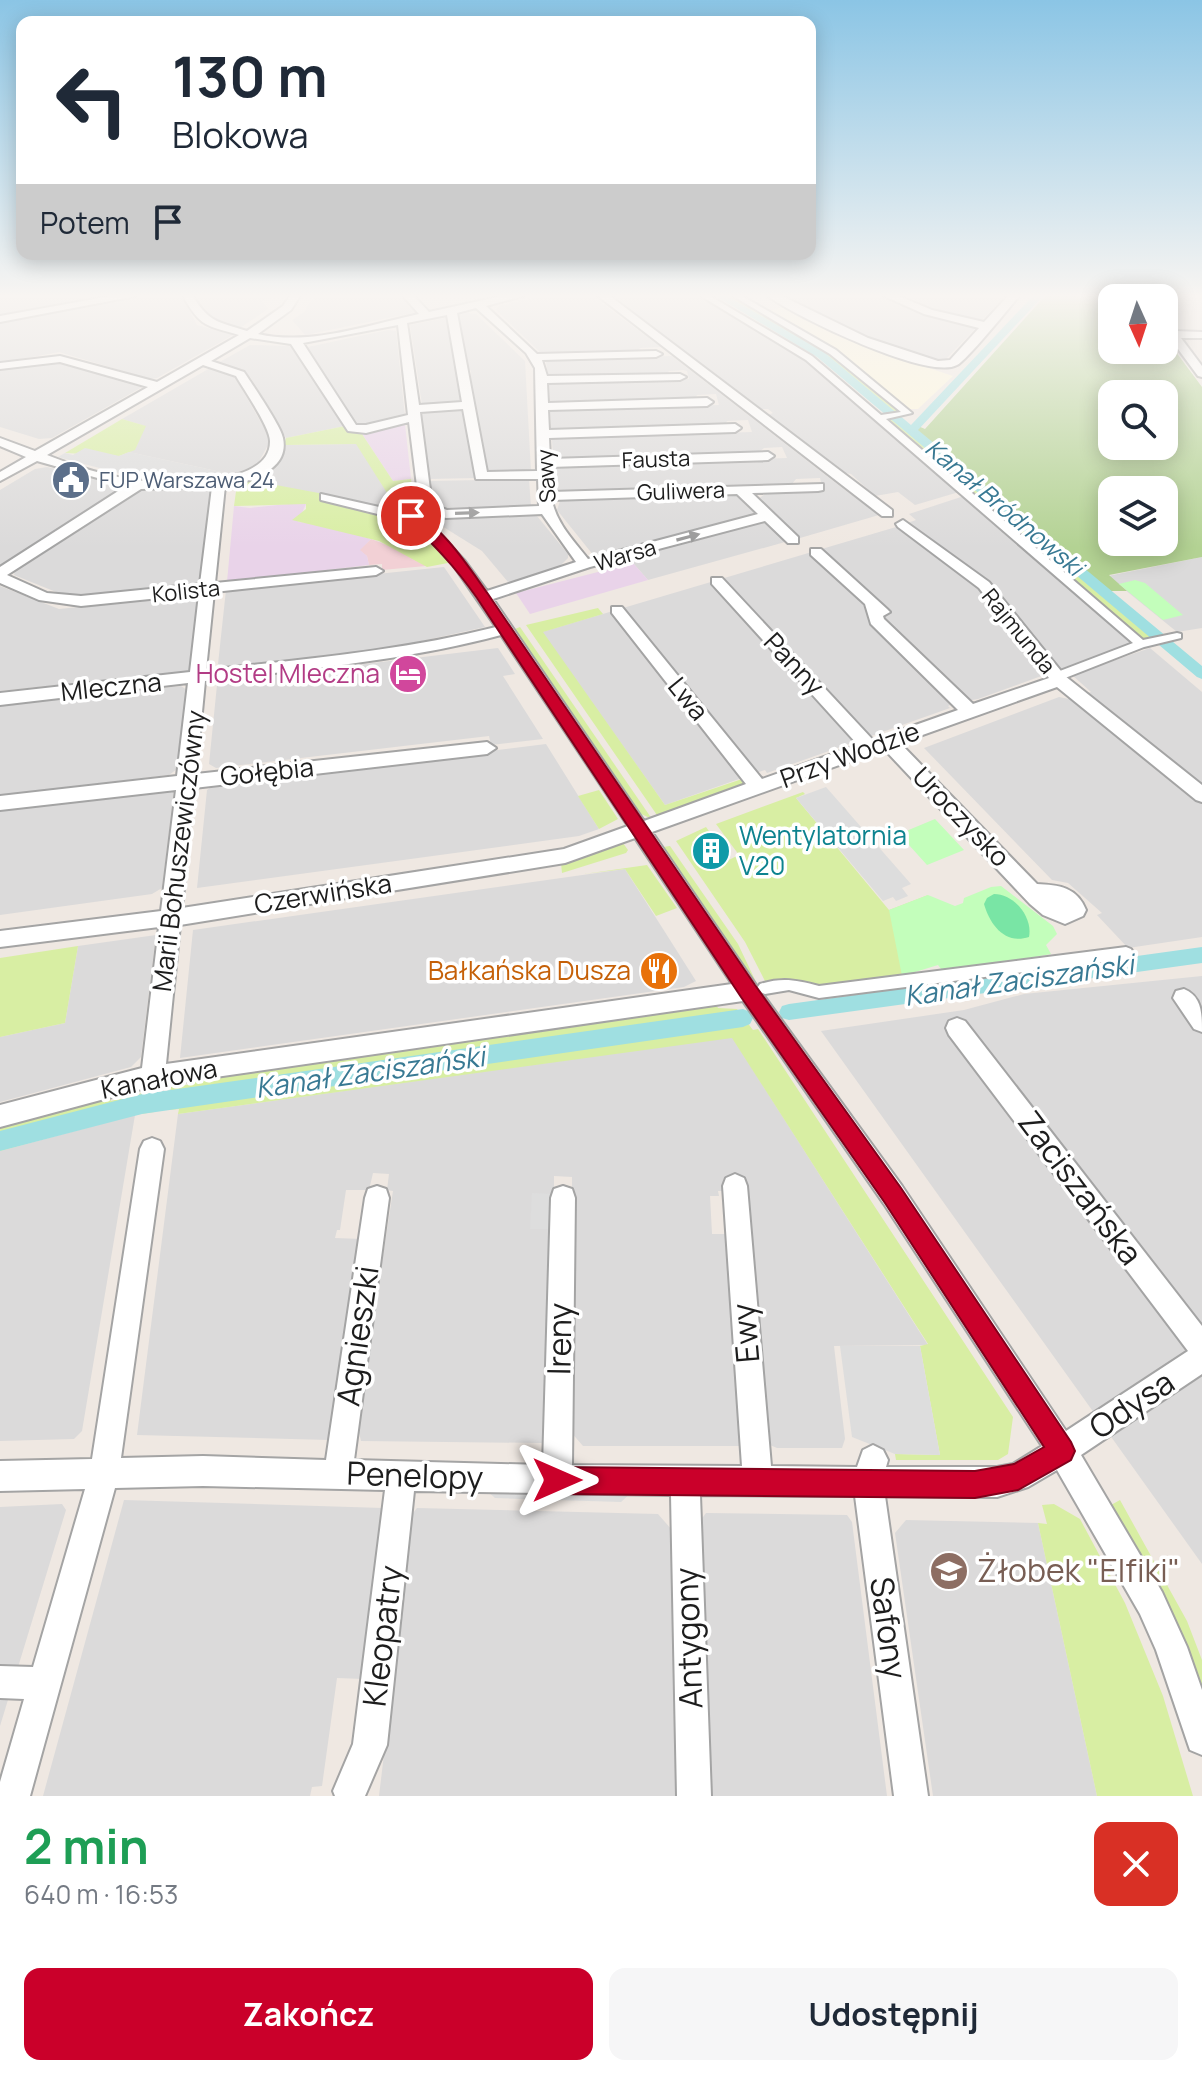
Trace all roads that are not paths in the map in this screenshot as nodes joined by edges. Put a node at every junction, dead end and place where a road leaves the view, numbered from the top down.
1 (136, 380) edge
2 (169, 380) edge
3 (243, 380) edge
4 (319, 380) edge
5 (410, 380) edge
6 (465, 380) edge
7 (541, 380) joint
8 (550, 380) edge
9 (713, 380) edge
10 (834, 380) edge
11 (867, 380) edge
12 (158, 386) junction
13 (707, 402) dead end
14 (469, 405) junction
15 (542, 407) junction
16 (414, 413) junction
17 (880, 418) junction
18 (735, 428) dead end
19 (543, 434) junction
20 (0, 442) edge
21 (36, 456) junction
22 (768, 456) dead end
23 (544, 469) junction
24 (0, 477) edge
25 (219, 483) junction
26 (138, 485) junction
27 (818, 487) dead end
28 (740, 489) junction
29 (326, 497) dead end
30 (546, 503) junction
31 (887, 513) dead end
32 (767, 516) junction
33 (903, 524) dead end
34 (793, 540) dead end
35 (816, 552) dead end
36 (585, 564) junction
37 (376, 571) dead end
38 (0, 575) edge
39 (717, 581) dead end
40 (209, 589) junction
41 (484, 597) junction
42 (617, 610) dead end
43 (505, 629) junction
44 (1177, 636) dead end
45 (1142, 643) junction
46 (200, 678) junction
47 (1057, 678) junction
48 (0, 699) edge
49 (970, 711) junction
50 (880, 745) junction
51 (487, 748) dead end
52 (188, 781) junction
53 (759, 788) junction
54 (1202, 795) edge
55 (0, 803) edge
56 (641, 830) junction
57 (1033, 892) dead end
58 (170, 918) junction
59 (0, 939) edge
60 (1126, 953) dead end
61 (756, 990) junction
62 (1184, 998) dead end
63 (1202, 1022) edge
64 (957, 1028) dead end
65 (153, 1076) junction
66 (0, 1116) edge
67 (152, 1149) dead end
68 (735, 1186) dead end
69 (377, 1198) dead end
70 (563, 1198) dead end
71 (1202, 1348) edge
72 (1202, 1358) edge
73 (1062, 1451) junction
74 (105, 1471) junction
75 (871, 1471) junction
76 (338, 1474) junction
77 (0, 1476) edge
78 (401, 1477) junction
79 (557, 1480) junction
80 (685, 1480) junction
81 (758, 1481) junction
82 (0, 1682) edge
83 (45, 1684) junction
84 (1202, 1738) edge
85 (350, 1791) dead end
86 (13, 1796) edge
87 (694, 1796) edge
88 (911, 1796) edge

1 - 12 street
2 - 12 street
3 - 25 street
4 - 16 street
5 - 16 street
6 - 14 street
7 - 8 street
7 - 15 street, Sawy
9 - 31 street
10 - 17 street
11 - 17 street
12 - 21 street
13 - 15 street
14 - 16 street
14 - 23 street, Fausta
15 - 19 street, Sawy
16 -> 30 street, Guliwera
17 - 45 street
18 - 19 street
19 - 23 street, Sawy
20 - 21 street
21 - 24 street
21 - 26 street
22 - 23 street, Fausta
23 - 30 street, Sawy
25 - 26 street
25 - 40 street, Marii Bohuszewiczówny
26 - 38 street
27 - 28 street, Guliwera
28 - 30 street, Guliwera
28 - 32 street
29 - 41 street
30 - 36 street, Sawy
32 - 34 street
36 -> 32 street, Warsa
33 - 47 street, Rajmunda
35 - 49 street
36 - 41 street, Warsa
37 - 40 street, Kolista
38 - 40 street, Kolista
39 - 50 street, Panny
40 - 46 street, Marii Bohuszewiczówny
41 - 43 street
42 - 53 street, Lwa
43 - 46 street, Mleczna
43 - 56 street
44 - 45 street, Przy Wodzie
45 - 47 street, Przy Wodzie
46 - 48 street, Mleczna
46 - 52 street, Marii Bohuszewiczówny
47 - 49 street, Przy Wodzie
47 - 54 street, Rajmunda
49 - 50 street, Przy Wodzie
50 - 53 street, Przy Wodzie
50 - 57 street, Uroczysko
51 - 52 street, Gołębia
52 - 55 street, Gołębia
52 - 58 street, Marii Bohuszewiczówny
53 - 56 street, Przy Wodzie
56 - 58 street, Czerwińska
56 - 61 street
58 - 59 street, Czerwińska
58 - 65 street, Marii Bohuszewiczówny
60 - 61 street
61 - 65 street, Kanałowa
61 - 73 street
62 - 63 street
64 - 71 street, Zaciszańska
65 - 66 street, Kanałowa
67 - 74 street
68 - 81 street, Ewy
69 - 76 street, Agnieszki
70 - 79 street, Ireny
72 - 73 street, Odysa
73 - 75 street, Penelopy
73 - 84 street
74 - 76 street, Penelopy
74 - 77 street, Penelopy
74 - 83 street
75 - 81 street, Penelopy
75 - 88 street, Safony
76 - 78 street, Penelopy
78 - 79 street, Penelopy
78 - 85 street, Kleopatry
79 - 80 street, Penelopy
80 - 81 street, Penelopy
80 - 87 street, Antygony
82 - 83 street
83 - 86 street

